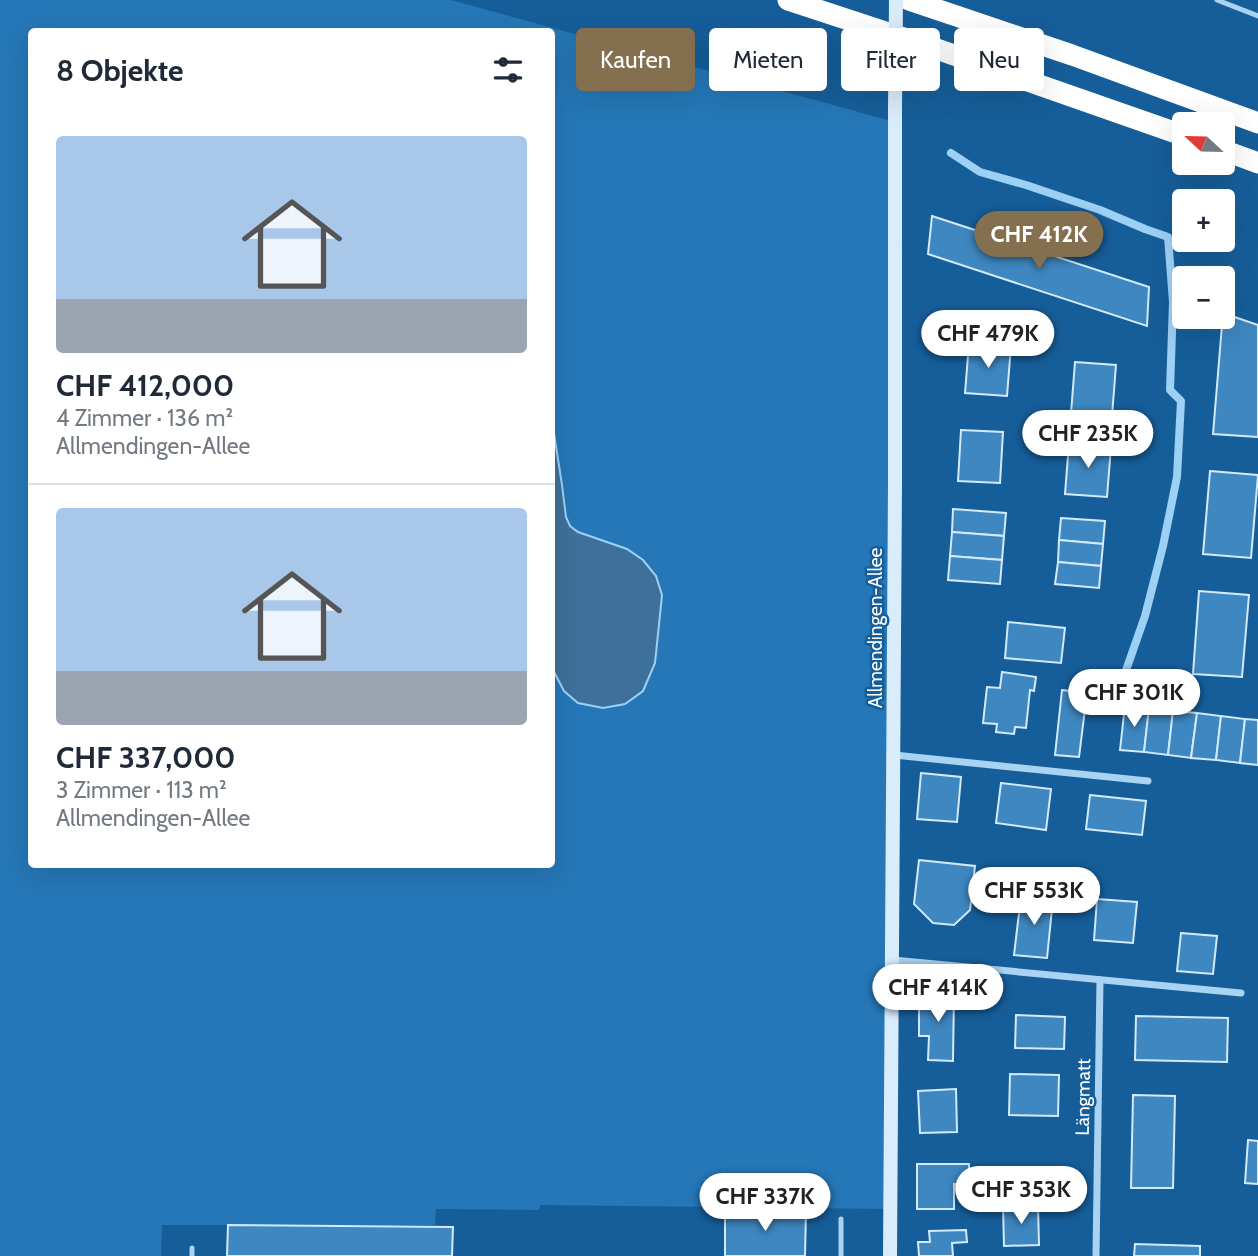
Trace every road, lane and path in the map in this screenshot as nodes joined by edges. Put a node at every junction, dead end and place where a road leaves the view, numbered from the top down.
1 (788, 0) edge
2 (896, 0) edge
3 (909, 0) edge
4 (1217, 0) edge
5 (1258, 16) edge
6 (1258, 123) edge
7 (1172, 131) edge
8 (1236, 155) edge
9 (1258, 163) edge
10 (893, 755) junction
11 (1148, 781) dead end
12 (893, 960) junction
13 (1100, 980) junction
14 (1241, 993) dead end
15 (841, 1219) dead end
16 (192, 1248) dead end
17 (192, 1256) edge
18 (841, 1256) edge
19 (890, 1256) edge
20 (1096, 1256) edge

1 - 7 highway
2 - 10 street, Allmendingen-Allee, bridge
3 - 6 highway
4 - 5 lane
8 - 9 highway
10 - 11 street
10 - 12 street, Allmendingen-Allee
12 - 13 street
12 - 19 street, Allmendingen-Allee
13 - 14 street
13 - 20 street, Längmatt
15 - 18 lane
16 - 17 lane

